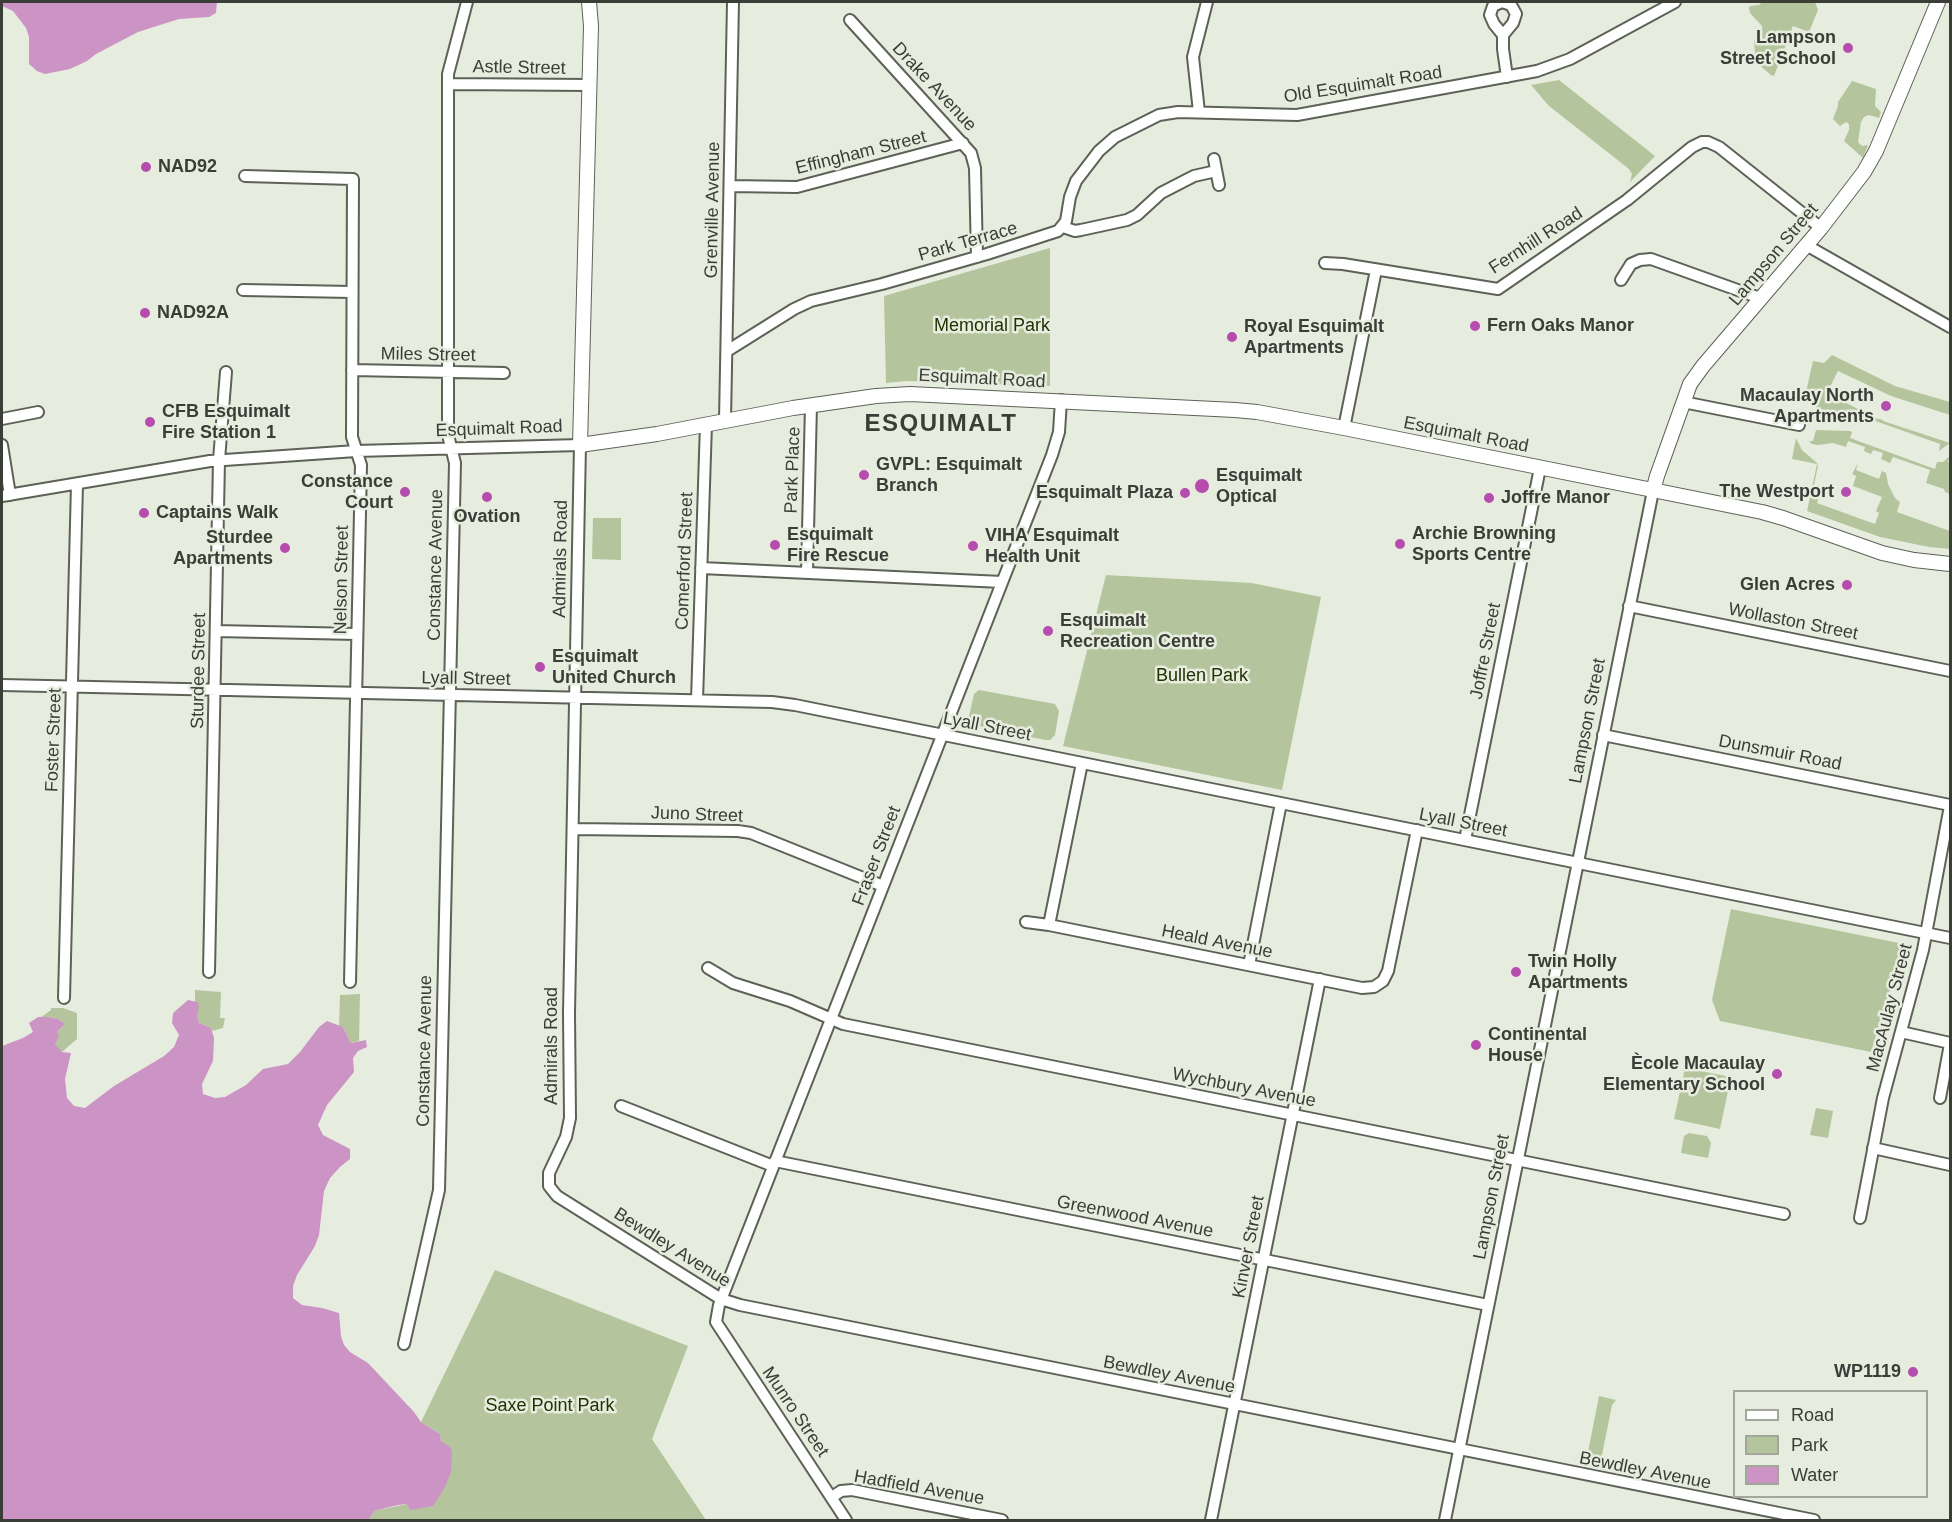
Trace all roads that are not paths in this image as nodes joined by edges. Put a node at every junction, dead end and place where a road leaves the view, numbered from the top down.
1 (467, 2) edge
2 (590, 2) edge
3 (733, 2) edge
4 (1207, 2) edge
5 (1675, 2) edge
6 (1938, 2) edge
7 (850, 20) dead end
8 (1503, 35) dead end
9 (1507, 77) junction
10 (448, 84) junction
11 (590, 85) junction
12 (1199, 112) junction
13 (963, 143) junction
14 (1214, 159) dead end
15 (1216, 171) junction
16 (245, 176) dead end
17 (1219, 185) dead end
18 (730, 186) junction
19 (1063, 227) junction
20 (1821, 228) junction
21 (1806, 245) junction
22 (977, 257) junction
23 (1325, 263) dead end
24 (1376, 270) junction
25 (1621, 280) dead end
26 (243, 290) dead end
27 (352, 292) junction
28 (1760, 298) junction
29 (1950, 327) edge
30 (727, 351) junction
31 (352, 370) junction
32 (226, 372) dead end
33 (448, 372) junction
34 (504, 373) dead end
35 (1061, 400) junction
36 (1683, 402) junction
37 (811, 405) junction
38 (38, 412) dead end
39 (2, 419) edge
40 (725, 420) junction
41 (706, 424) junction
42 (1799, 425) dead end
43 (1344, 428) junction
44 (2, 445) edge
45 (580, 445) junction
46 (451, 449) junction
47 (356, 451) junction
48 (219, 460) junction
49 (1540, 468) junction
50 (77, 484) junction
51 (1653, 490) junction
52 (6, 496) edge
53 (1950, 564) edge
54 (701, 568) junction
55 (807, 573) junction
56 (1002, 582) junction
57 (1629, 606) junction
58 (216, 631) junction
59 (357, 634) junction
60 (1950, 671) edge
61 (2, 685) edge
62 (72, 686) junction
63 (215, 690) junction
64 (356, 693) junction
65 (450, 695) junction
66 (576, 698) junction
67 (697, 700) junction
68 (942, 735) junction
69 (1603, 735) junction
70 (1082, 763) junction
71 (1281, 803) junction
72 (1950, 805) edge
73 (573, 829) junction
74 (1417, 830) junction
75 (1465, 840) junction
76 (1577, 863) junction
77 (883, 886) junction
78 (1026, 922) dead end
79 (1049, 925) junction
80 (1925, 933) junction
81 (1950, 938) edge
82 (1249, 965) junction
83 (708, 968) dead end
84 (209, 972) dead end
85 (1320, 979) junction
86 (350, 982) dead end
87 (64, 998) dead end
88 (831, 1018) junction
89 (1901, 1032) junction
90 (1950, 1044) edge
91 (1940, 1098) dead end
92 (621, 1106) dead end
93 (1292, 1115) junction
94 (1873, 1148) junction
95 (1517, 1160) junction
96 (774, 1163) junction
97 (1950, 1165) edge
98 (549, 1186) joint
99 (1784, 1214) dead end
100 (1860, 1218) dead end
101 (1263, 1260) junction
102 (721, 1299) junction
103 (1488, 1305) junction
104 (716, 1323) joint
105 (404, 1344) dead end
106 (1234, 1405) junction
107 (1459, 1450) junction
108 (832, 1497) junction
109 (846, 1521) edge
110 (1002, 1521) edge
111 (1211, 1521) edge
112 (1445, 1521) edge
113 (1814, 1521) edge

1 - 10 street, Constance Avenue
2 - 11 main road, Admirals Road
3 - 18 street, Grenville Avenue
4 - 12 street
5 - 9 street, Old Esquimalt Road
6 - 20 main road, Lampson Street
7 - 13 street, Drake Avenue
8 - 9 street
9 - 12 street, Old Esquimalt Road
10 - 11 street, Astle Street
10 - 33 street, Constance Avenue
11 - 45 main road, Admirals Road
12 - 19 street, Old Esquimalt Road
13 - 18 street, Effingham Street
13 - 22 street, Drake Avenue
14 - 15 street
15 - 17 street
15 - 19 street, Park Terrace
16 - 27 street, Nelson Street
18 - 30 street, Grenville Avenue
19 - 22 street, Park Terrace
20 - 21 main road, Lampson Street
20 - 24 street, Fernhill Road
21 - 28 main road, Lampson Street
21 - 29 street
22 - 30 street, Park Terrace
23 - 24 street
24 - 43 street
25 - 28 street
26 - 27 street
27 - 31 street, Nelson Street
28 - 36 main road, Lampson Street
30 - 40 street, Grenville Avenue
31 - 33 street, Miles Street
31 - 47 street, Nelson Street
32 - 48 street, Sturdee Street
33 - 34 street, Miles Street
33 - 46 street, Constance Avenue
35 - 37 main road, Esquimalt Road
35 - 43 main road, Esquimalt Road
35 - 56 street, Fraser Street
36 - 42 street
36 - 51 main road, Lampson Street
37 - 40 main road, Esquimalt Road
37 - 55 street, Park Place
38 - 39 street
40 - 41 main road, Esquimalt Road
41 - 45 main road, Esquimalt Road
41 - 54 street, Comerford Street
43 - 49 main road, Esquimalt Road
44 - 52 street
45 - 46 street, Esquimalt Road
45 - 66 street, Admirals Road
46 - 47 street, Esquimalt Road
46 - 65 street, Constance Avenue
47 - 48 street, Esquimalt Road
47 - 59 street, Nelson Street
48 - 50 street, Esquimalt Road
48 - 58 street, Sturdee Street
49 - 51 main road, Esquimalt Road
49 - 75 street, Joffre Street
50 - 52 street, Esquimalt Road
50 - 62 street, Foster Street
51 - 53 main road, Esquimalt Road
51 - 57 street, Lampson Street
54 - 55 street
54 - 67 street, Comerford Street
55 - 56 street
56 - 68 street, Fraser Street
57 - 60 street, Wollaston Street
57 - 69 street, Lampson Street
58 - 59 street
58 - 63 street, Sturdee Street
59 - 64 street, Nelson Street
61 - 62 street, Lyall Street
62 - 63 street, Lyall Street
62 - 87 street, Foster Street
63 - 64 street, Lyall Street
63 - 84 street, Sturdee Street
64 - 65 street, Lyall Street
64 - 86 street, Nelson Street
65 - 66 street, Lyall Street
65 - 105 street, Constance Avenue
66 - 67 street, Lyall Street
66 - 73 street, Admirals Road
67 - 68 street, Lyall Street
68 - 70 street, Lyall Street
68 - 77 street, Fraser Street
69 - 72 street, Dunsmuir Road
69 - 76 street, Lampson Street
70 - 71 street, Lyall Street
70 - 79 street
71 - 74 street, Lyall Street
71 - 82 street
72 - 80 street, MacAulay Street
73 - 77 street, Juno Street
73 - 98 street, Admirals Road
74 - 75 street, Lyall Street
74 - 85 street, Heald Avenue
75 - 76 street, Lyall Street
76 - 80 street, Lyall Street
76 - 95 street, Lampson Street
77 - 88 street, Fraser Street
78 - 79 street, Heald Avenue
79 - 82 street, Heald Avenue
80 - 81 street, Lyall Street
80 - 89 street, MacAulay Street
82 - 85 street, Heald Avenue
83 - 88 street, Wychbury Avenue
85 - 93 street, Kinver Street
88 - 93 street, Wychbury Avenue
88 - 96 street, Fraser Street
89 - 90 street
89 - 94 street, MacAulay Street
90 - 91 street
92 - 96 street, Greenwood Avenue
93 - 95 street, Wychbury Avenue
93 - 101 street, Kinver Street
94 - 97 street
94 - 100 street, MacAulay Street
95 - 99 street, Wychbury Avenue
95 - 103 street, Lampson Street
96 - 101 street, Greenwood Avenue
96 - 102 street, Fraser Street
98 - 102 street, Bewdley Avenue
101 - 103 street, Greenwood Avenue
101 - 106 street, Kinver Street
102 - 104 street, Fraser Street
102 - 106 street, Bewdley Avenue
103 - 107 street, Lampson Street
104 - 108 street, Munro Street
106 - 107 street, Bewdley Avenue
106 - 111 street, Kinver Street
107 - 112 street, Lampson Street
107 - 113 street, Bewdley Avenue
108 - 109 street, Munro Street
108 - 110 street, Hadfield Avenue

